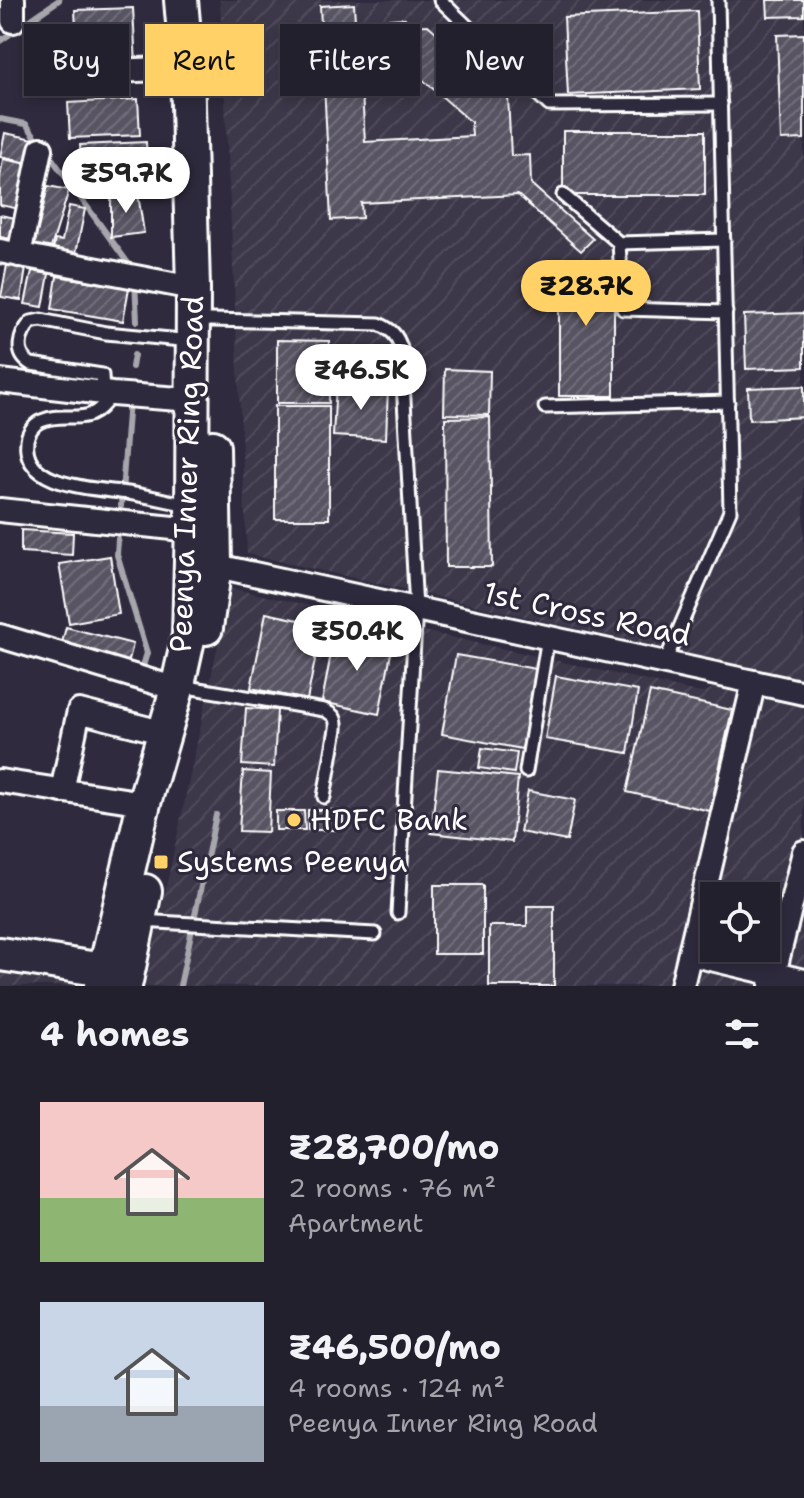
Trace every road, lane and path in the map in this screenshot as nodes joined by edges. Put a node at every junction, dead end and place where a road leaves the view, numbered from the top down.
1 (181, 0) edge
2 (199, 0) edge
3 (440, 0) edge
4 (718, 0) edge
5 (183, 24) edge
6 (188, 96) edge
7 (721, 104) junction
8 (41, 149) dead end
9 (563, 195) dead end
10 (724, 240) junction
11 (619, 243) junction
12 (10, 253) edge
13 (193, 288) junction
14 (726, 312) junction
15 (201, 330) junction
16 (0, 381) edge
17 (107, 394) junction
18 (193, 400) junction
19 (728, 402) junction
20 (545, 407) dead end
21 (0, 510) edge
22 (197, 540) junction
23 (416, 608) junction
24 (0, 636) edge
25 (548, 637) junction
26 (665, 662) junction
27 (754, 682) junction
28 (185, 688) junction
29 (804, 693) edge
30 (165, 733) junction
31 (526, 771) dead end
32 (0, 781) edge
33 (62, 791) junction
34 (324, 797) dead end
35 (144, 803) junction
36 (804, 852) edge
37 (398, 913) dead end
38 (139, 921) junction
39 (375, 934) dead end
40 (0, 954) edge
41 (690, 954) junction
42 (114, 979) edge
43 (773, 980) edge
44 (804, 981) edge
45 (682, 986) edge

1 - 5 main road, Peenya Inner Ring Road
2 - 15 main road, Peenya Inner Ring Road
3 - 7 lane
4 - 7 lane
6 - 13 main road, Peenya Inner Ring Road
7 - 10 lane
8 - 12 street
9 - 11 lane
10 - 11 lane
10 - 14 lane
11 - 14 lane
12 - 13 street
13 - 15 main road, Peenya Inner Ring Road
14 - 19 lane
15 - 17 lane
15 - 18 main road, Peenya Inner Ring Road
15 - 22 main road, Peenya Inner Ring Road
15 - 23 lane
16 - 17 street
17 - 18 street
17 - 22 lane
18 - 22 main road, Peenya Inner Ring Road
19 - 20 lane
19 - 26 lane
21 - 22 street, 1st Cross Road
22 - 23 street, 1st Cross Road
22 - 28 main road, Peenya Inner Ring Road
23 - 25 street, 1st Cross Road
23 - 37 lane
24 - 28 street
25 - 26 street, 1st Cross Road
25 - 31 lane
26 - 27 street, 1st Cross Road
27 - 29 street, 1st Cross Road
27 - 41 street
28 - 30 main road, Peenya Inner Ring Road
28 - 34 lane
28 - 38 main road, Peenya Inner Ring Road
30 - 33 street
30 - 35 main road, Peenya Inner Ring Road
32 - 33 street
33 - 35 street
35 - 42 main road, Peenya Inner Ring Road
36 - 43 street
38 - 39 lane
38 - 42 main road, Peenya Inner Ring Road
40 - 42 main road
41 - 43 street
41 - 45 street
43 - 44 street

